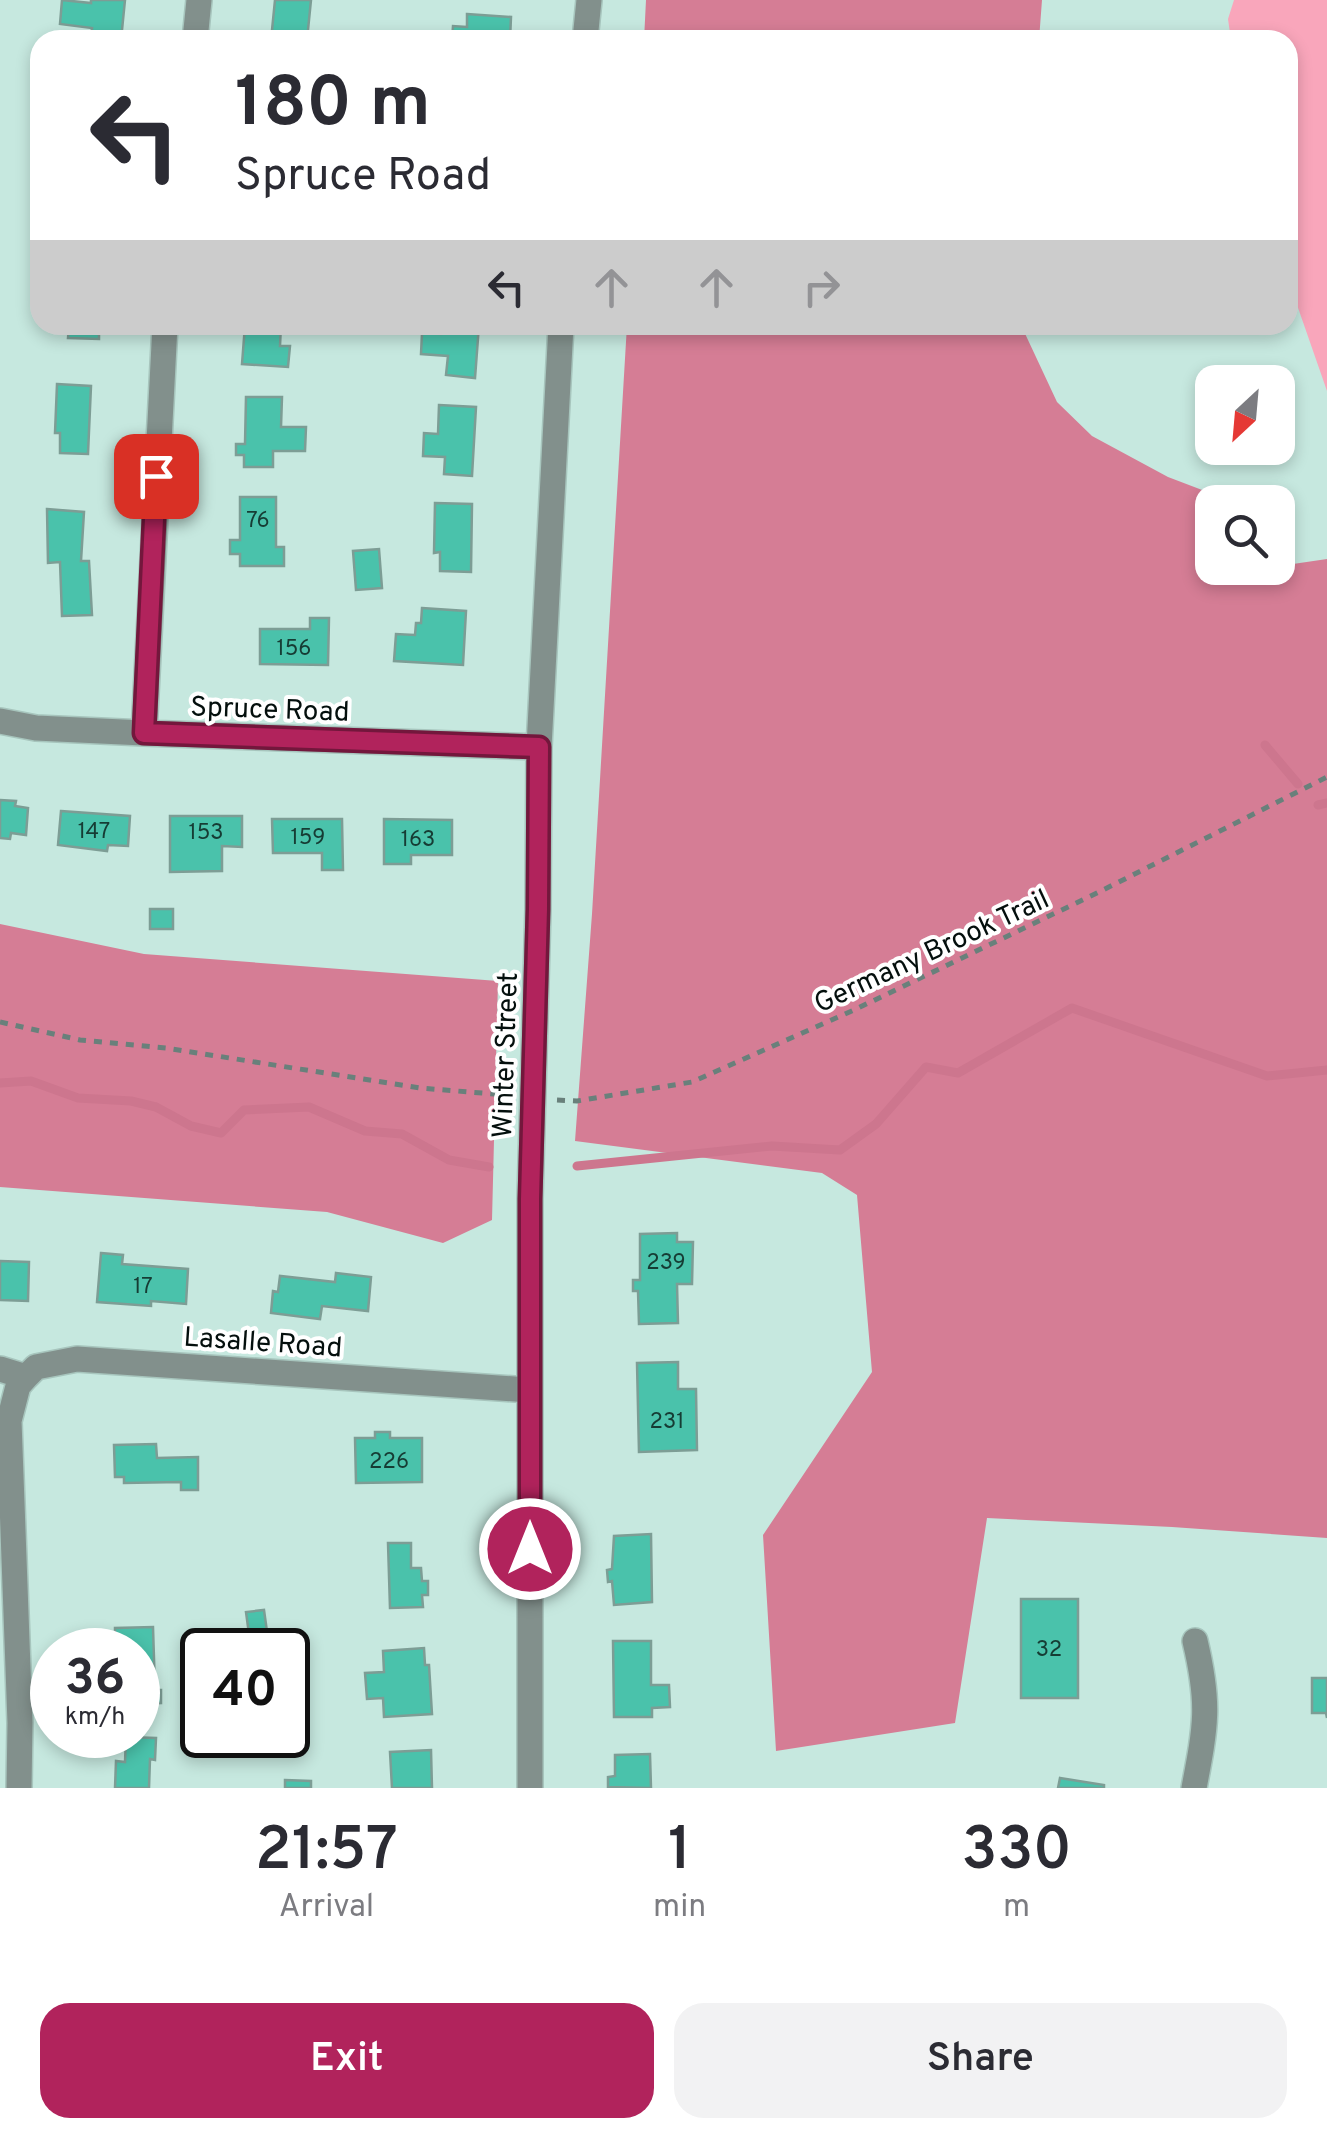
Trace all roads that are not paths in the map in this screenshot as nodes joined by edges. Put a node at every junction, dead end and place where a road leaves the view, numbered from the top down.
1 (199, 0) edge
2 (589, 0) edge
3 (196, 30) edge
4 (586, 30) edge
5 (164, 335) edge
6 (560, 335) edge
7 (0, 721) edge
8 (144, 733) junction
9 (539, 747) junction
10 (0, 1369) edge
11 (26, 1377) junction
12 (529, 1390) junction
13 (1195, 1641) dead end
14 (18, 1788) edge
15 (530, 1788) edge
16 (1194, 1788) edge

1 - 3 street
2 - 4 street
5 - 8 street
6 - 9 street, Winter Street
7 - 8 street, Spruce Road
8 - 9 street, Spruce Road
9 - 12 street, Winter Street
10 - 11 street
11 - 12 street, Lasalle Road
11 - 14 street
12 - 15 street, Winter Street
13 - 16 street

